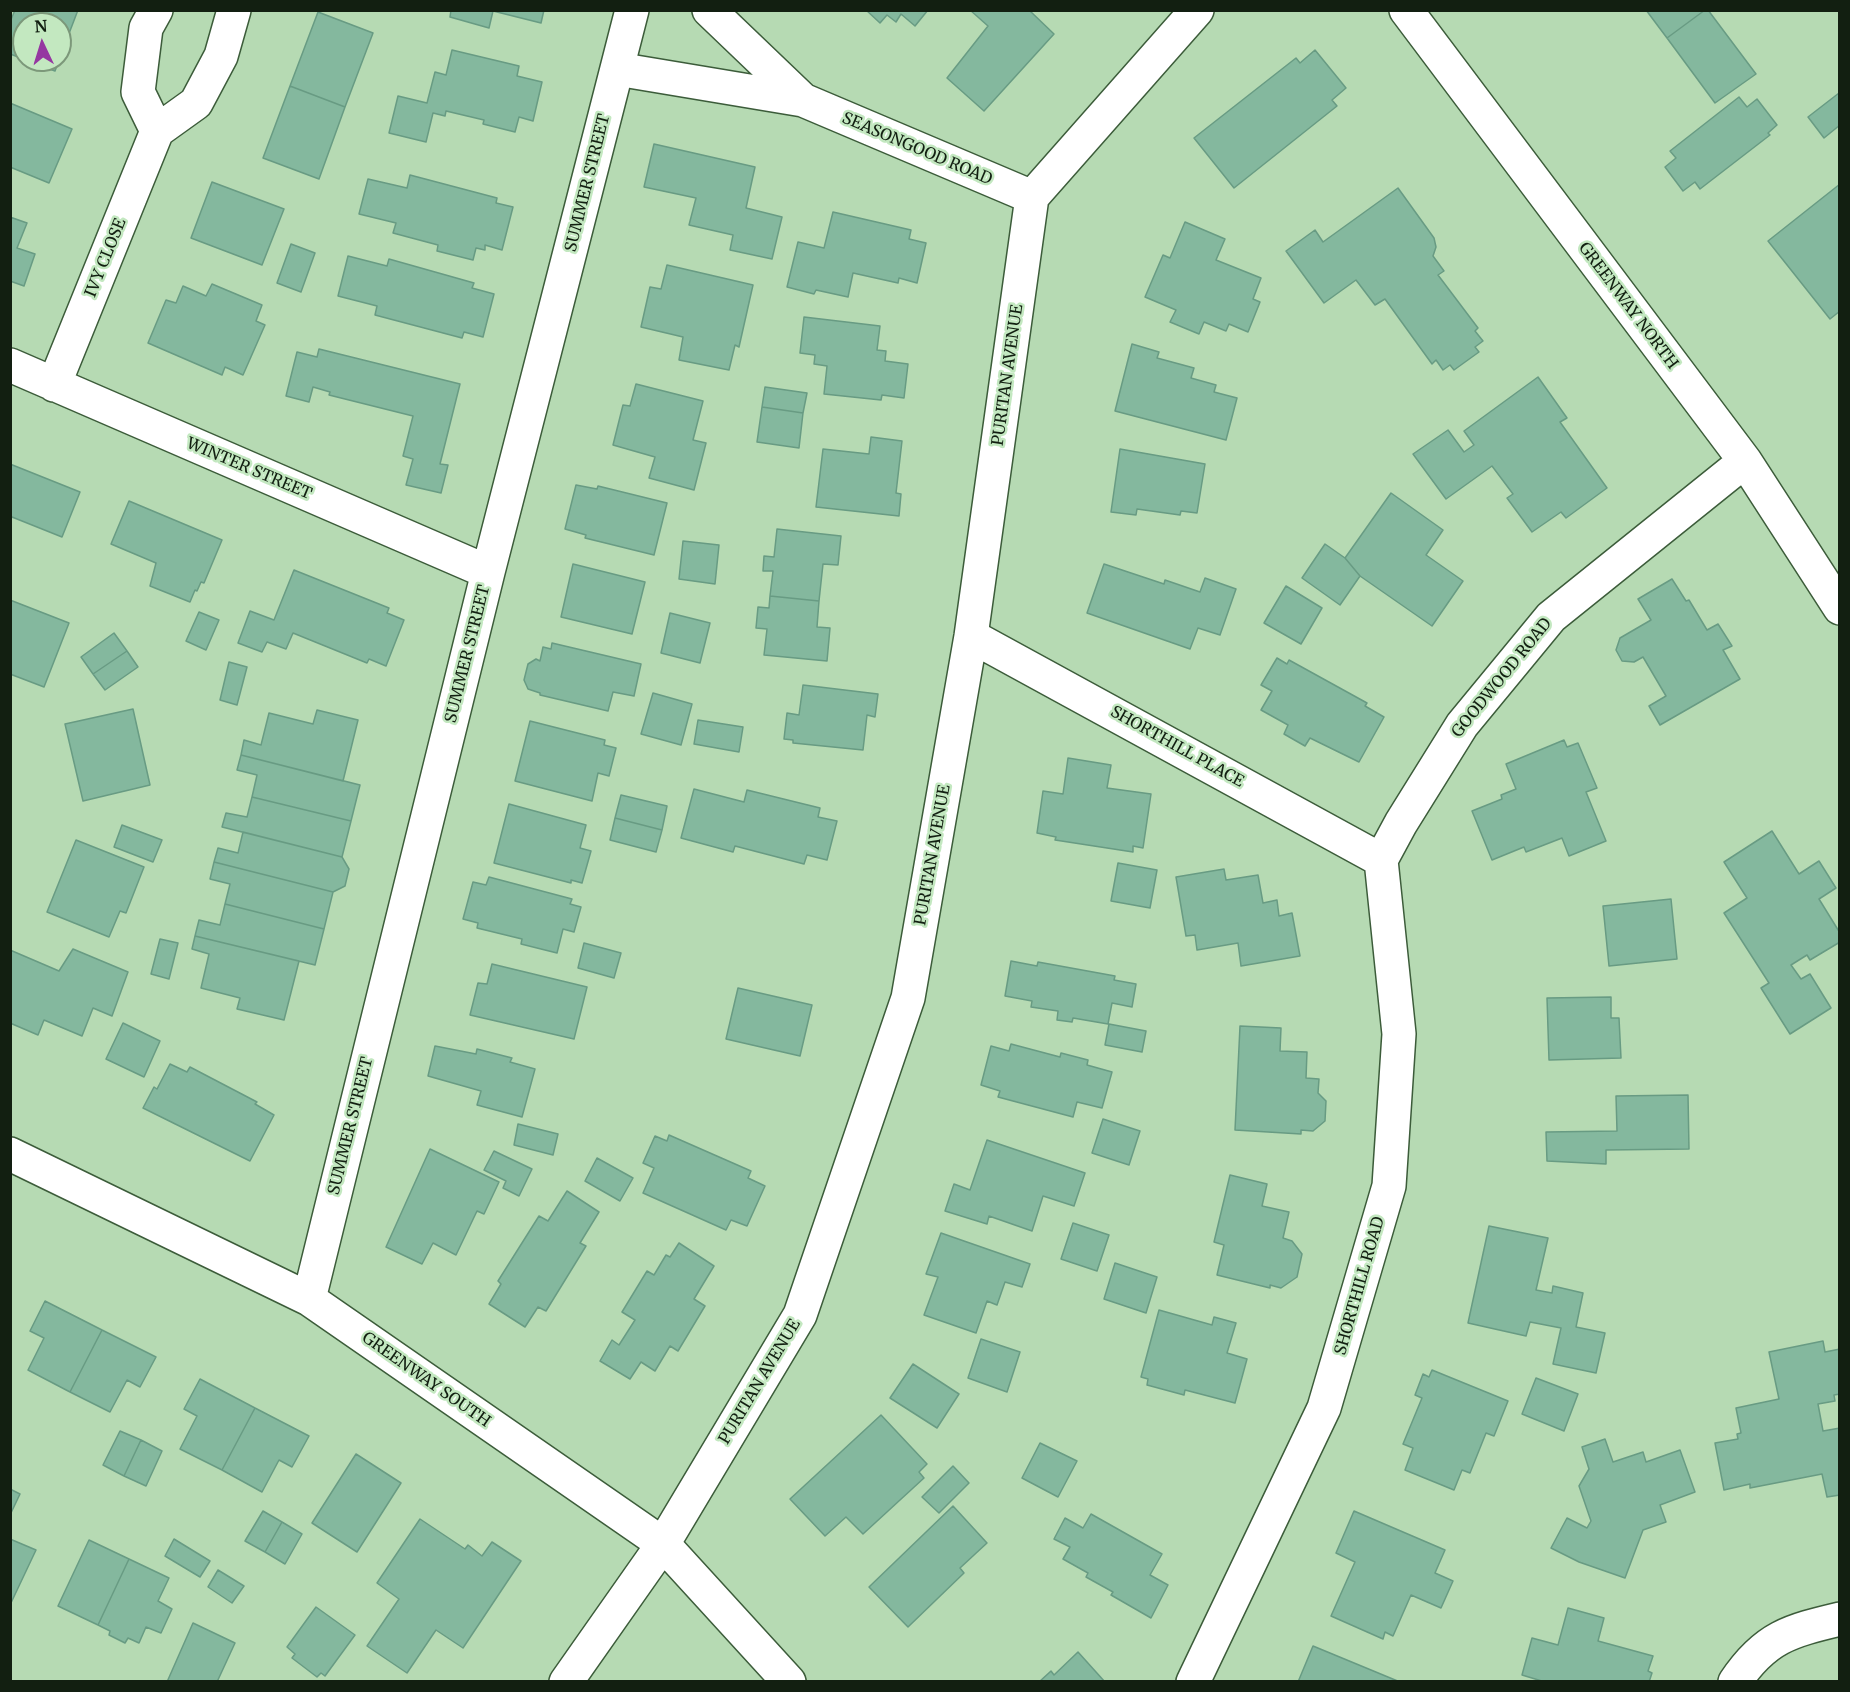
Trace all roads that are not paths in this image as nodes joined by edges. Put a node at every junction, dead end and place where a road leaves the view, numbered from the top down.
1 (156, 10) edge
2 (234, 10) edge
3 (632, 10) edge
4 (709, 10) edge
5 (1197, 10) edge
6 (1406, 10) edge
7 (617, 69) junction
8 (802, 100) junction
9 (157, 131) junction
10 (1032, 197) junction
11 (10, 365) edge
12 (54, 385) junction
13 (1745, 461) junction
14 (488, 572) junction
15 (1839, 608) edge
16 (971, 636) junction
17 (1381, 860) junction
18 (10, 1154) edge
19 (309, 1299) junction
20 (663, 1544) junction
21 (1839, 1619) edge
22 (567, 1682) edge
23 (789, 1682) edge
24 (1193, 1682) edge
25 (1735, 1682) edge

1 - 9 street
2 - 9 street
3 - 7 street, SUMMER STREET
4 - 8 street, SEASONGOOD ROAD
5 - 10 street
6 - 13 street, GREENWAY NORTH
7 - 8 street, SEASONGOOD ROAD
7 - 14 street, SUMMER STREET
8 - 10 street, SEASONGOOD ROAD
9 - 12 street, IVY CLOSE
10 - 16 street, PURITAN AVENUE
11 - 12 street, WINTER STREET
12 - 14 street, WINTER STREET
13 - 15 street, GREENWAY NORTH
13 - 17 street, GOODWOOD ROAD
14 - 19 street, SUMMER STREET
16 - 17 street, SHORTHILL PLACE
16 - 20 street, PURITAN AVENUE
17 - 24 street, SHORTHILL ROAD
18 - 19 street, GREENWAY SOUTH
19 - 20 street, GREENWAY SOUTH
20 - 22 street, PURITAN AVENUE
20 - 23 street, GREENWAY SOUTH
21 - 25 street

